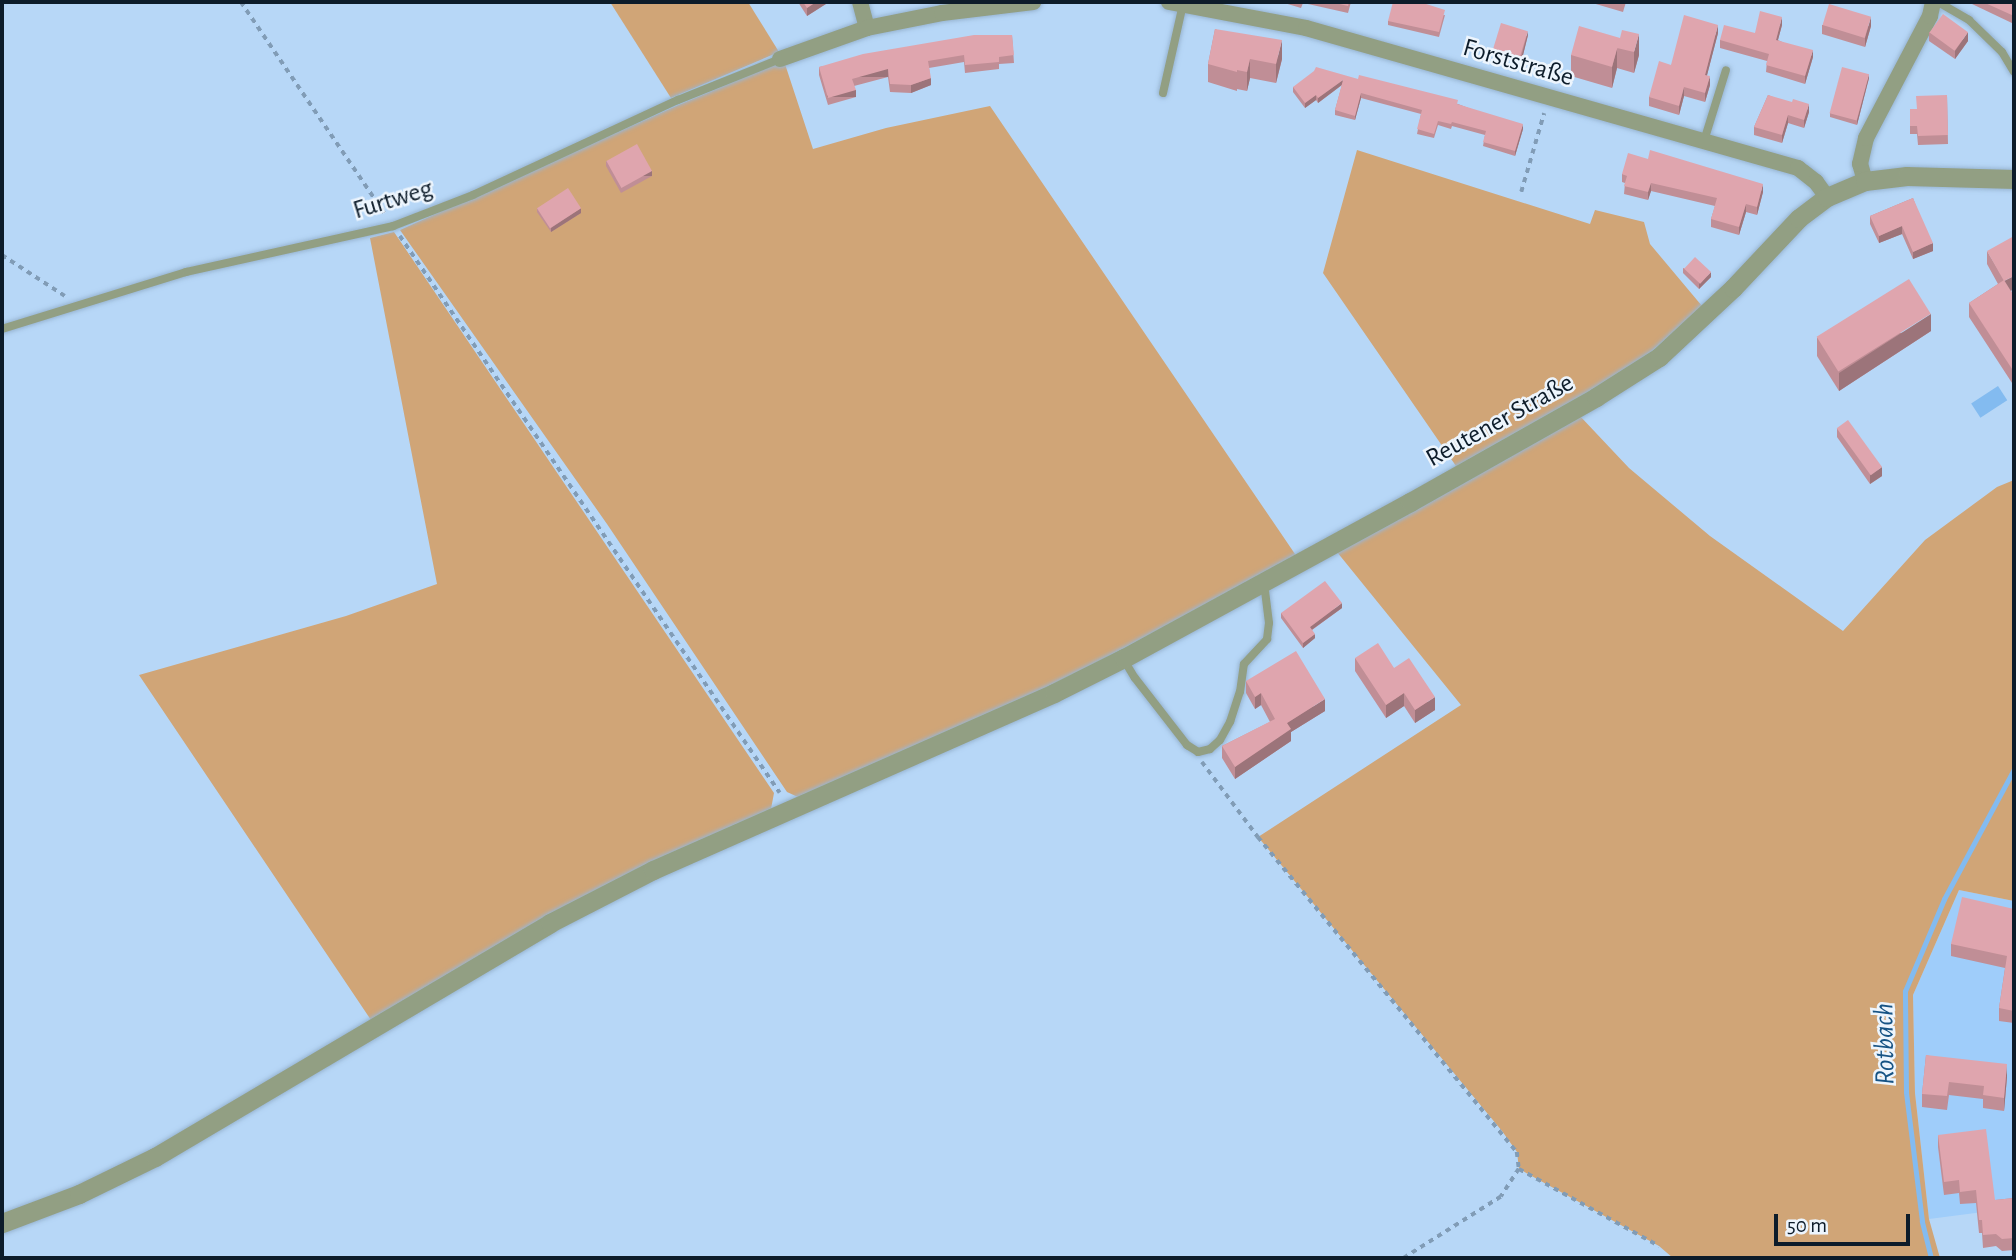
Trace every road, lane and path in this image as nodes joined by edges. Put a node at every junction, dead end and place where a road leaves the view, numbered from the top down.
1 (242, 2) edge
2 (860, 2) edge
3 (1033, 2) edge
4 (1179, 2) edge
5 (1936, 2) edge
6 (867, 28) junction
7 (780, 59) joint
8 (1726, 70) dead end
9 (2014, 72) edge
10 (1163, 93) dead end
11 (1541, 124) dead end
12 (1704, 141) junction
13 (2014, 179) edge
14 (1865, 181) junction
15 (1521, 192) dead end
16 (1827, 197) junction
17 (393, 226) junction
18 (2, 255) edge
19 (81, 306) junction
20 (2, 329) edge
21 (1264, 583) junction
22 (1124, 659) junction
23 (1198, 752) junction
24 (791, 809) junction
25 (1519, 1170) junction
26 (2, 1223) edge
27 (1659, 1246) dead end
28 (1405, 1258) edge

1 - 17 path
2 - 6 street
3 - 6 street
4 - 10 lane
4 - 12 street, Forststraße
5 - 9 lane
5 - 14 street
6 - 7 street
7 - 17 lane, Furtweg
8 - 12 lane
11 - 15 path
12 - 16 street, Forststraße
13 - 14 street, Reutener Straße
14 - 16 street, Reutener Straße
16 - 21 street, Reutener Straße
17 - 19 lane, Furtweg
17 - 24 path
18 - 19 path
19 - 20 lane, Furtweg
21 - 22 street, Reutener Straße
21 - 23 lane
22 - 23 lane
22 - 24 street, Reutener Straße
23 - 25 path
24 - 26 street, Reutener Straße
25 - 27 path
25 - 28 path

